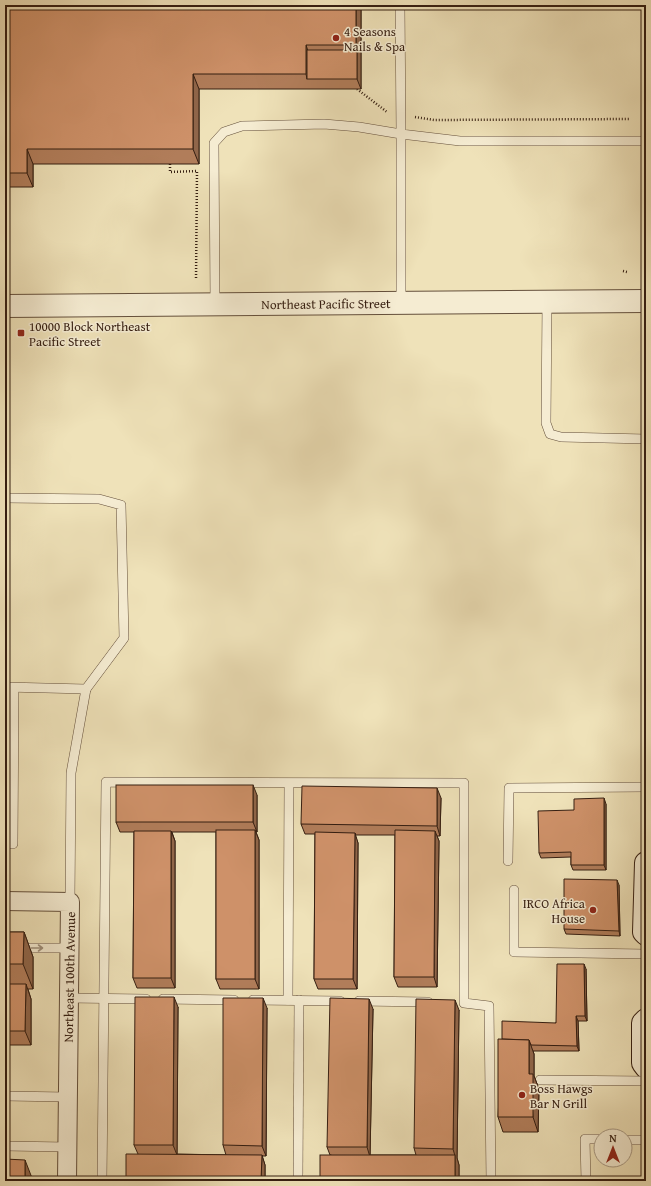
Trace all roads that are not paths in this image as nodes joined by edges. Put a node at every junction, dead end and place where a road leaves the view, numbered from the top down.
1 (400, 5) edge
2 (401, 134) junction
3 (646, 141) edge
4 (646, 301) edge
5 (547, 302) junction
6 (401, 303) junction
7 (215, 304) junction
8 (5, 306) edge
9 (646, 439) edge
10 (5, 498) edge
11 (9, 688) edge
12 (86, 689) junction
13 (289, 784) junction
14 (646, 787) edge
15 (5, 844) edge
16 (508, 862) dead end
17 (646, 863) edge
18 (514, 890) dead end
19 (5, 901) edge
20 (70, 902) junction
21 (646, 934) edge
22 (5, 948) edge
23 (69, 948) junction
24 (646, 954) edge
25 (69, 998) junction
26 (104, 999) junction
27 (288, 1000) junction
28 (299, 1000) junction
29 (440, 1003) edge
30 (646, 1020) edge
31 (646, 1067) edge
32 (540, 1080) dead end
33 (646, 1081) edge
34 (5, 1096) edge
35 (68, 1097) junction
36 (593, 1139) edge
37 (633, 1140) edge
38 (646, 1140) edge
39 (5, 1146) edge
40 (67, 1147) junction
41 (66, 1181) edge
42 (102, 1181) edge
43 (298, 1181) edge
44 (491, 1181) edge
45 (586, 1181) edge

1 - 2 lane
2 - 3 lane
2 - 6 lane
2 - 7 lane
4 - 5 street, Northeast Pacific Street
5 - 6 street, Northeast Pacific Street
5 - 9 lane
6 - 7 street, Northeast Pacific Street
7 - 8 street, Northeast Pacific Street
10 - 12 lane
11 - 12 lane
11 - 15 lane
12 - 20 lane, Northeast 100th Avenue
13 - 26 lane
13 - 27 lane
13 - 44 lane
14 - 16 lane
17 - 21 street
18 - 24 lane
19 - 20 street
20 - 23 street, Northeast 100th Avenue
22 -> 23 lane
23 - 25 street, Northeast 100th Avenue
25 - 26 lane
25 - 35 street, Northeast 100th Avenue
26 - 27 lane
26 - 42 lane
27 - 28 lane
28 - 29 lane
28 - 43 lane
30 - 31 street
32 - 33 lane
34 - 35 lane
35 - 40 street, Northeast 100th Avenue
36 - 45 lane
37 - 38 lane
39 - 40 lane
40 - 41 street, Northeast 100th Avenue

